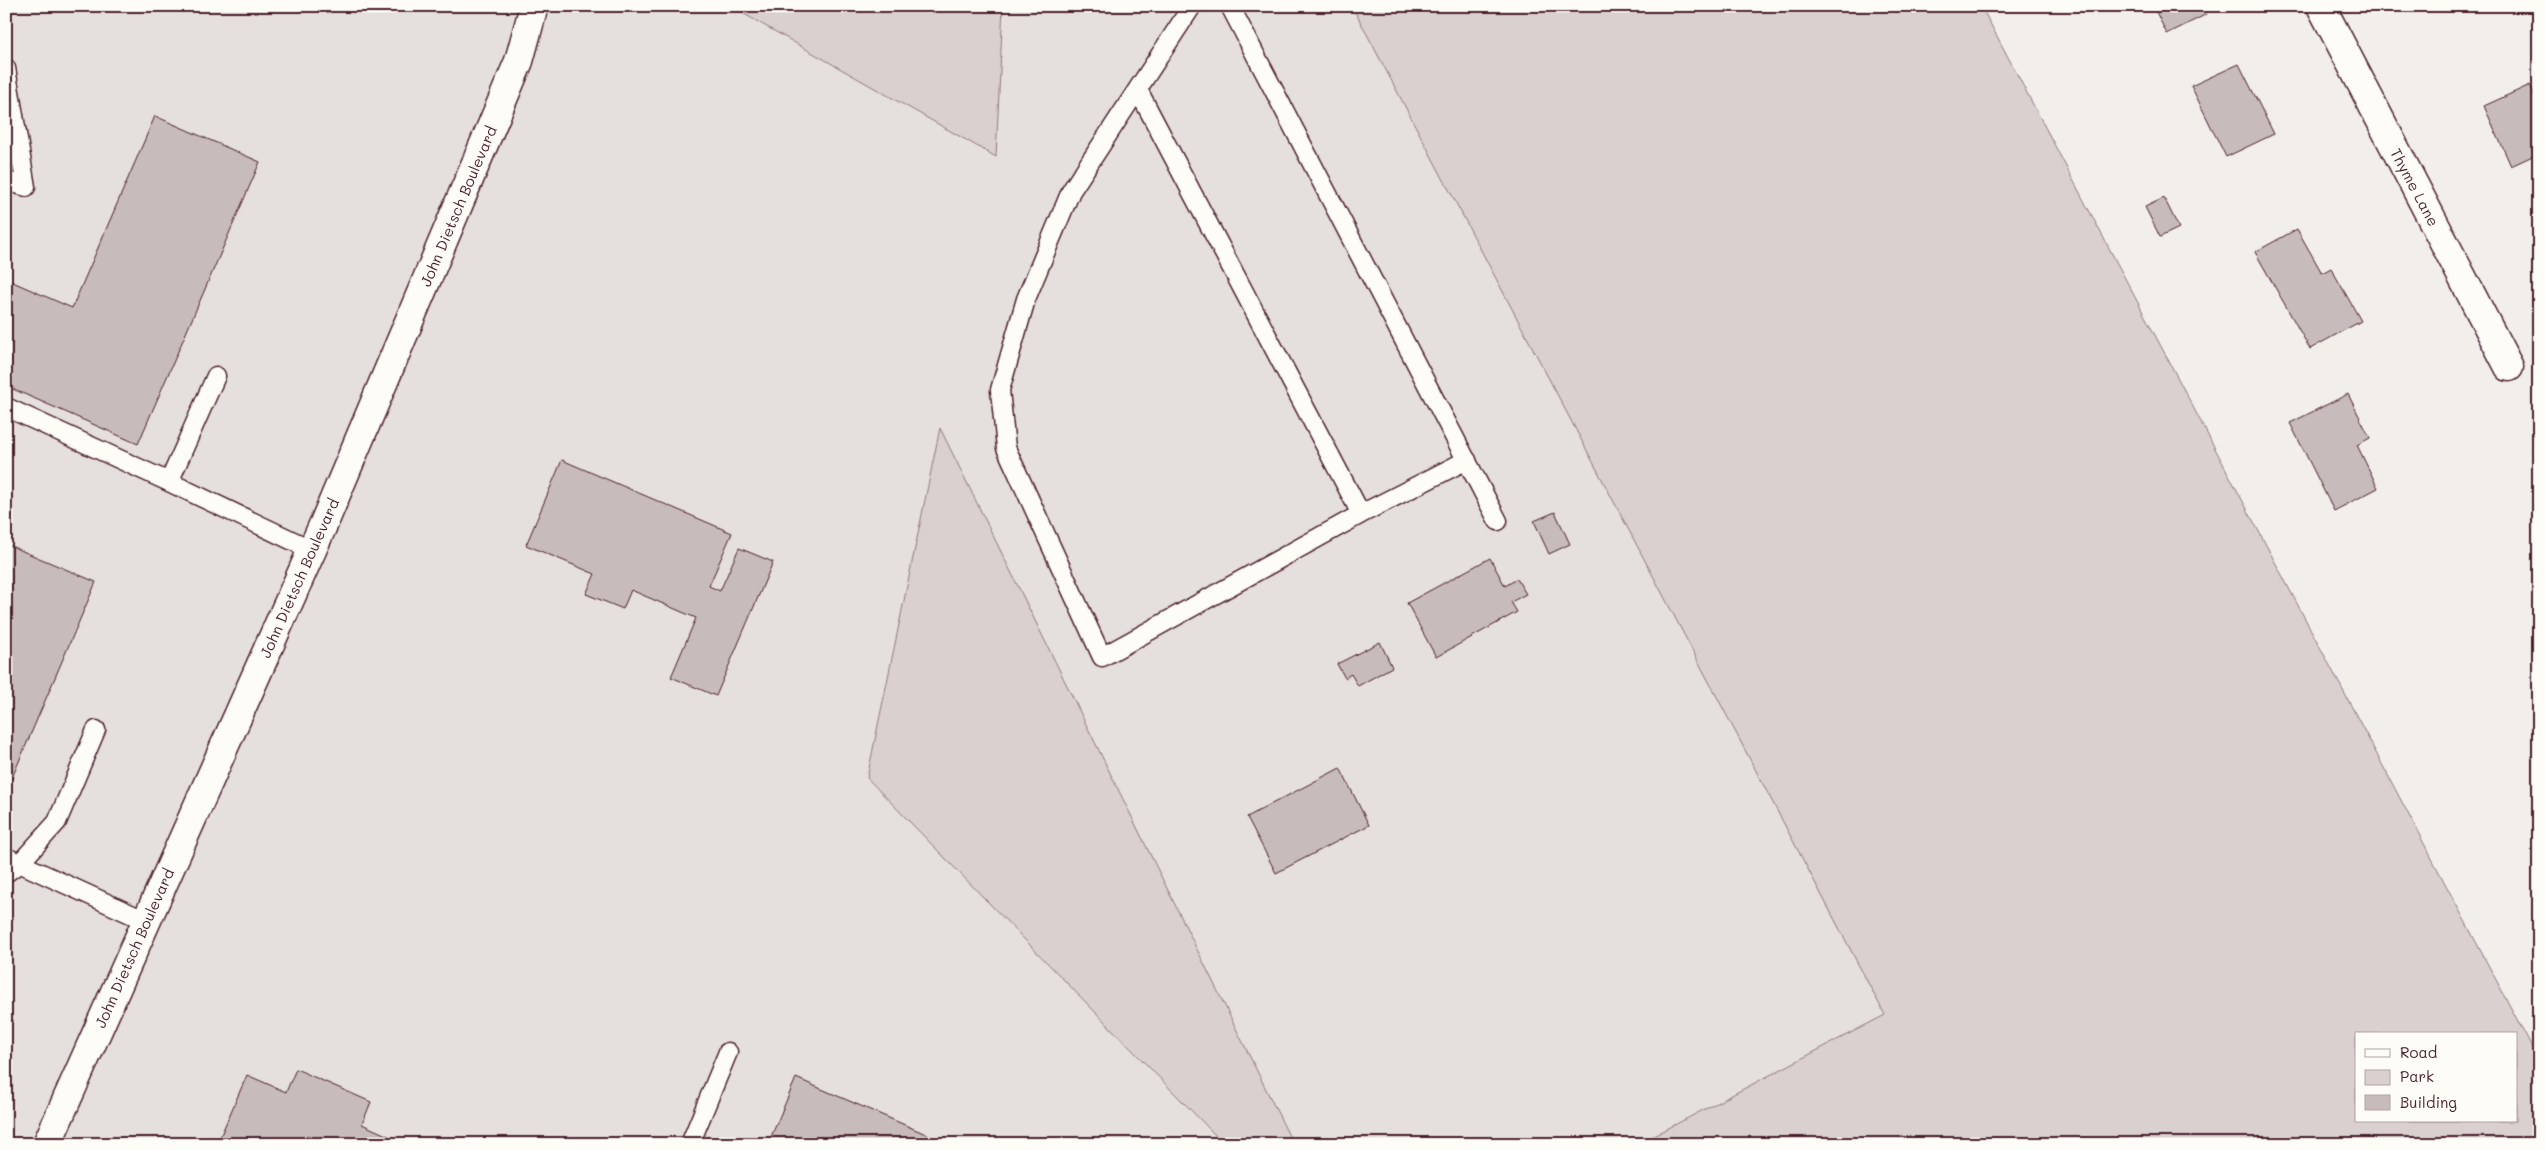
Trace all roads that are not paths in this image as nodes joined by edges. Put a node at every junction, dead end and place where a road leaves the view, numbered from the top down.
1 (534, 6) edge
2 (1192, 6) edge
3 (1230, 6) edge
4 (2321, 6) edge
5 (6, 68) edge
6 (1138, 90) junction
7 (6, 181) edge
8 (2509, 367) dead end
9 (216, 376) dead end
10 (6, 407) edge
11 (1467, 460) junction
12 (169, 482) junction
13 (1361, 514) junction
14 (1498, 521) dead end
15 (312, 550) junction
16 (96, 730) dead end
17 (11, 864) edge
18 (146, 922) junction
19 (728, 1052) dead end
20 (47, 1144) edge
21 (690, 1144) edge

1 - 15 street, John Dietsch Boulevard
2 - 6 lane
3 - 11 lane
4 - 8 street, Thyme Lane
5 - 7 lane
6 - 13 lane
6 - 13 lane
9 - 12 lane
10 - 12 lane
11 - 13 lane
11 - 14 lane
12 - 15 lane
15 - 18 street, John Dietsch Boulevard
16 - 17 lane
17 - 18 lane
18 - 20 street, John Dietsch Boulevard
19 - 21 lane

